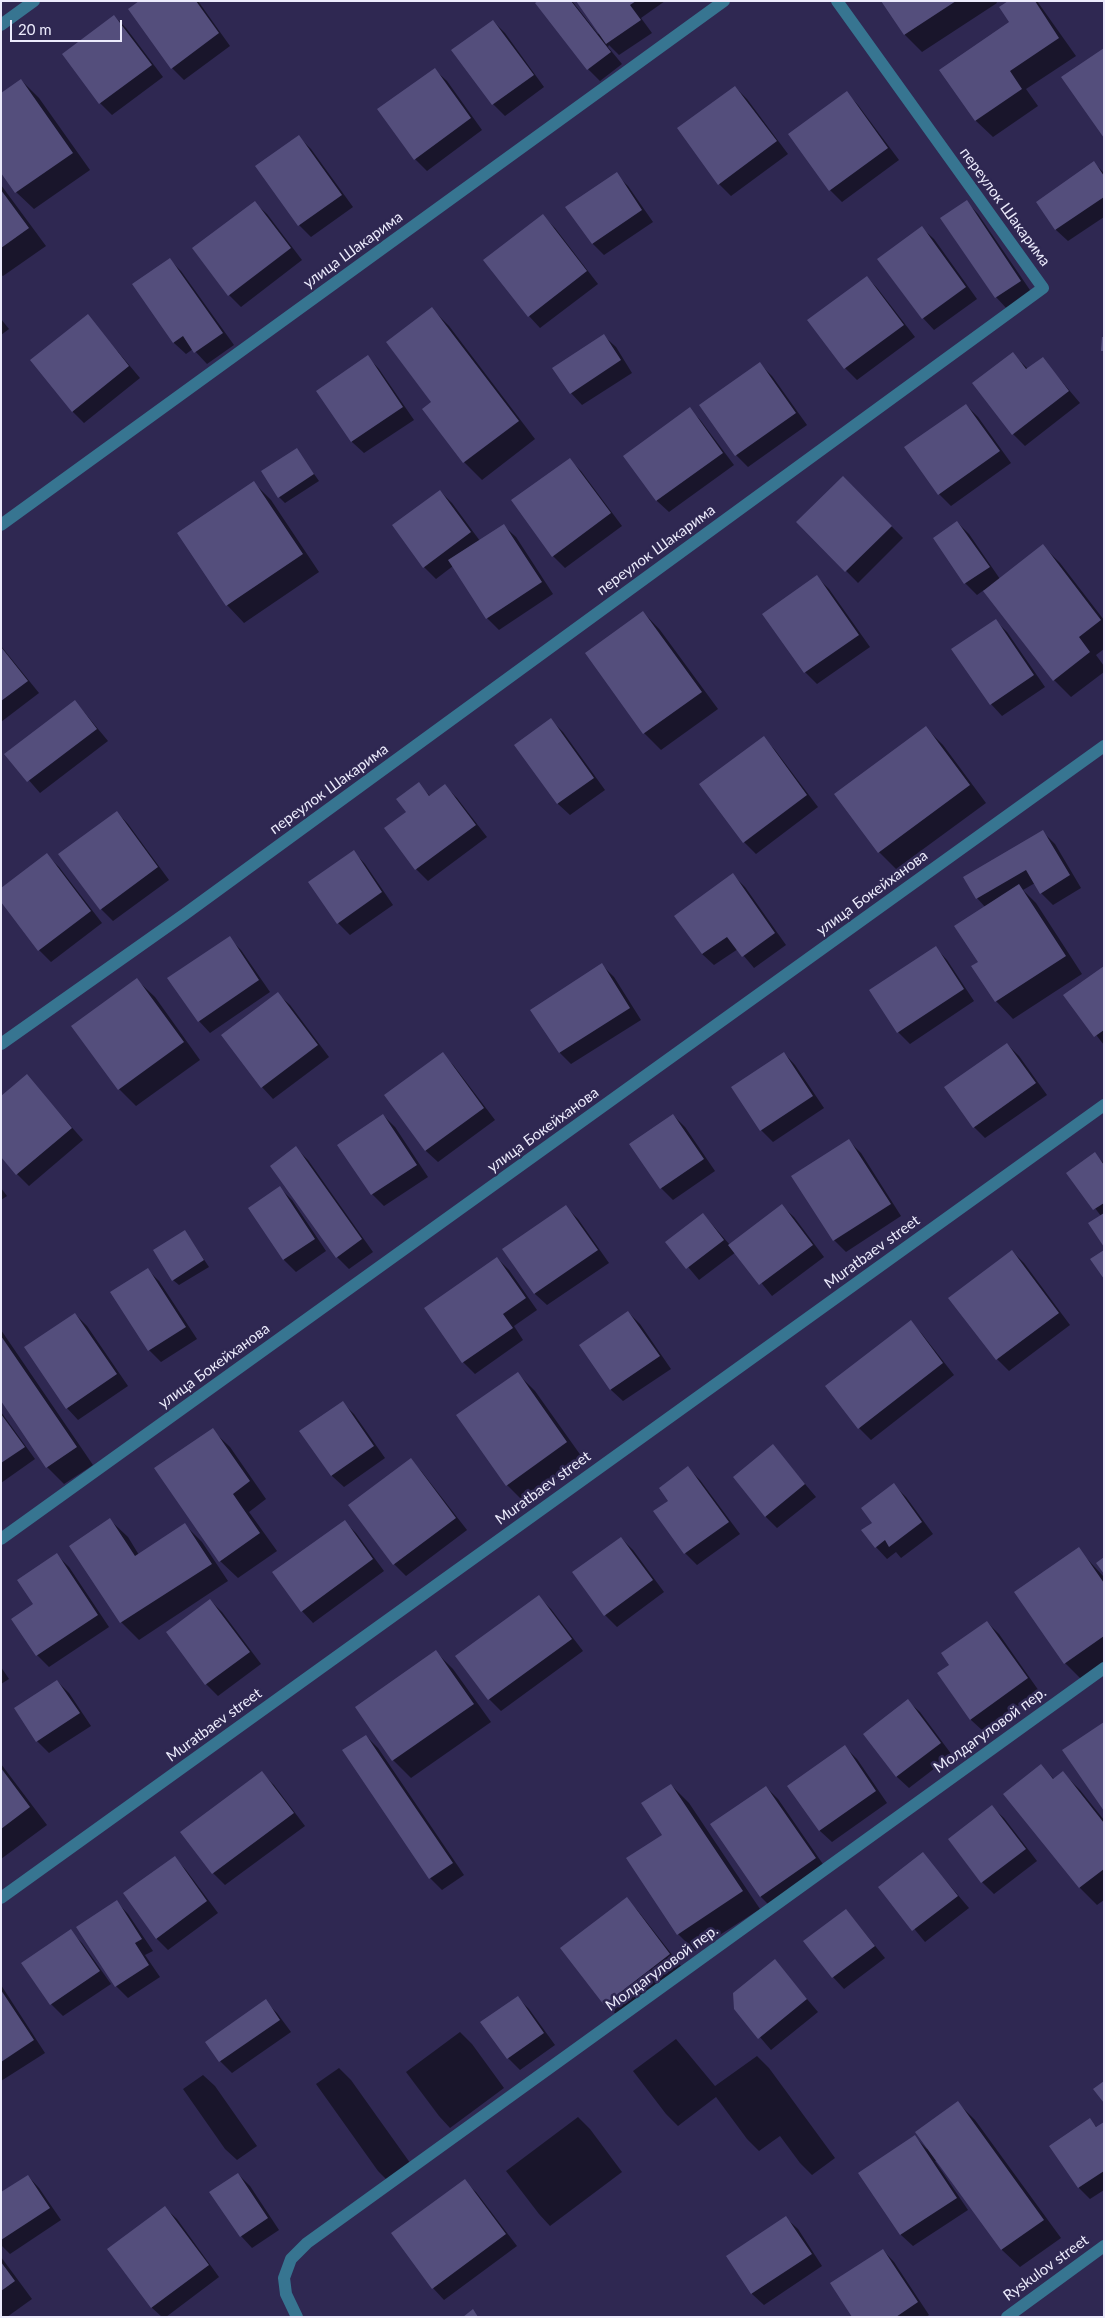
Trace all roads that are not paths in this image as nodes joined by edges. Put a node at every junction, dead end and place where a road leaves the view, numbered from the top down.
1 (34, 1) edge
2 (724, 1) edge
3 (837, 1) edge
4 (1, 25) edge
5 (1, 525) edge
6 (1104, 746) edge
7 (1, 1044) edge
8 (1104, 1105) edge
9 (1, 1539) edge
10 (1104, 1668) edge
11 (1, 1898) edge
12 (1104, 2246) edge
13 (297, 2317) edge
14 (1006, 2317) edge

1 - 4 street
2 - 5 street, улица Шакарима
3 - 7 street, переулок Шакарима
6 - 9 street, улица Бокейханова
8 - 11 street, Muratbaev street
10 - 13 street, Молдагуловой пер.
12 - 14 street, Ryskulov street

